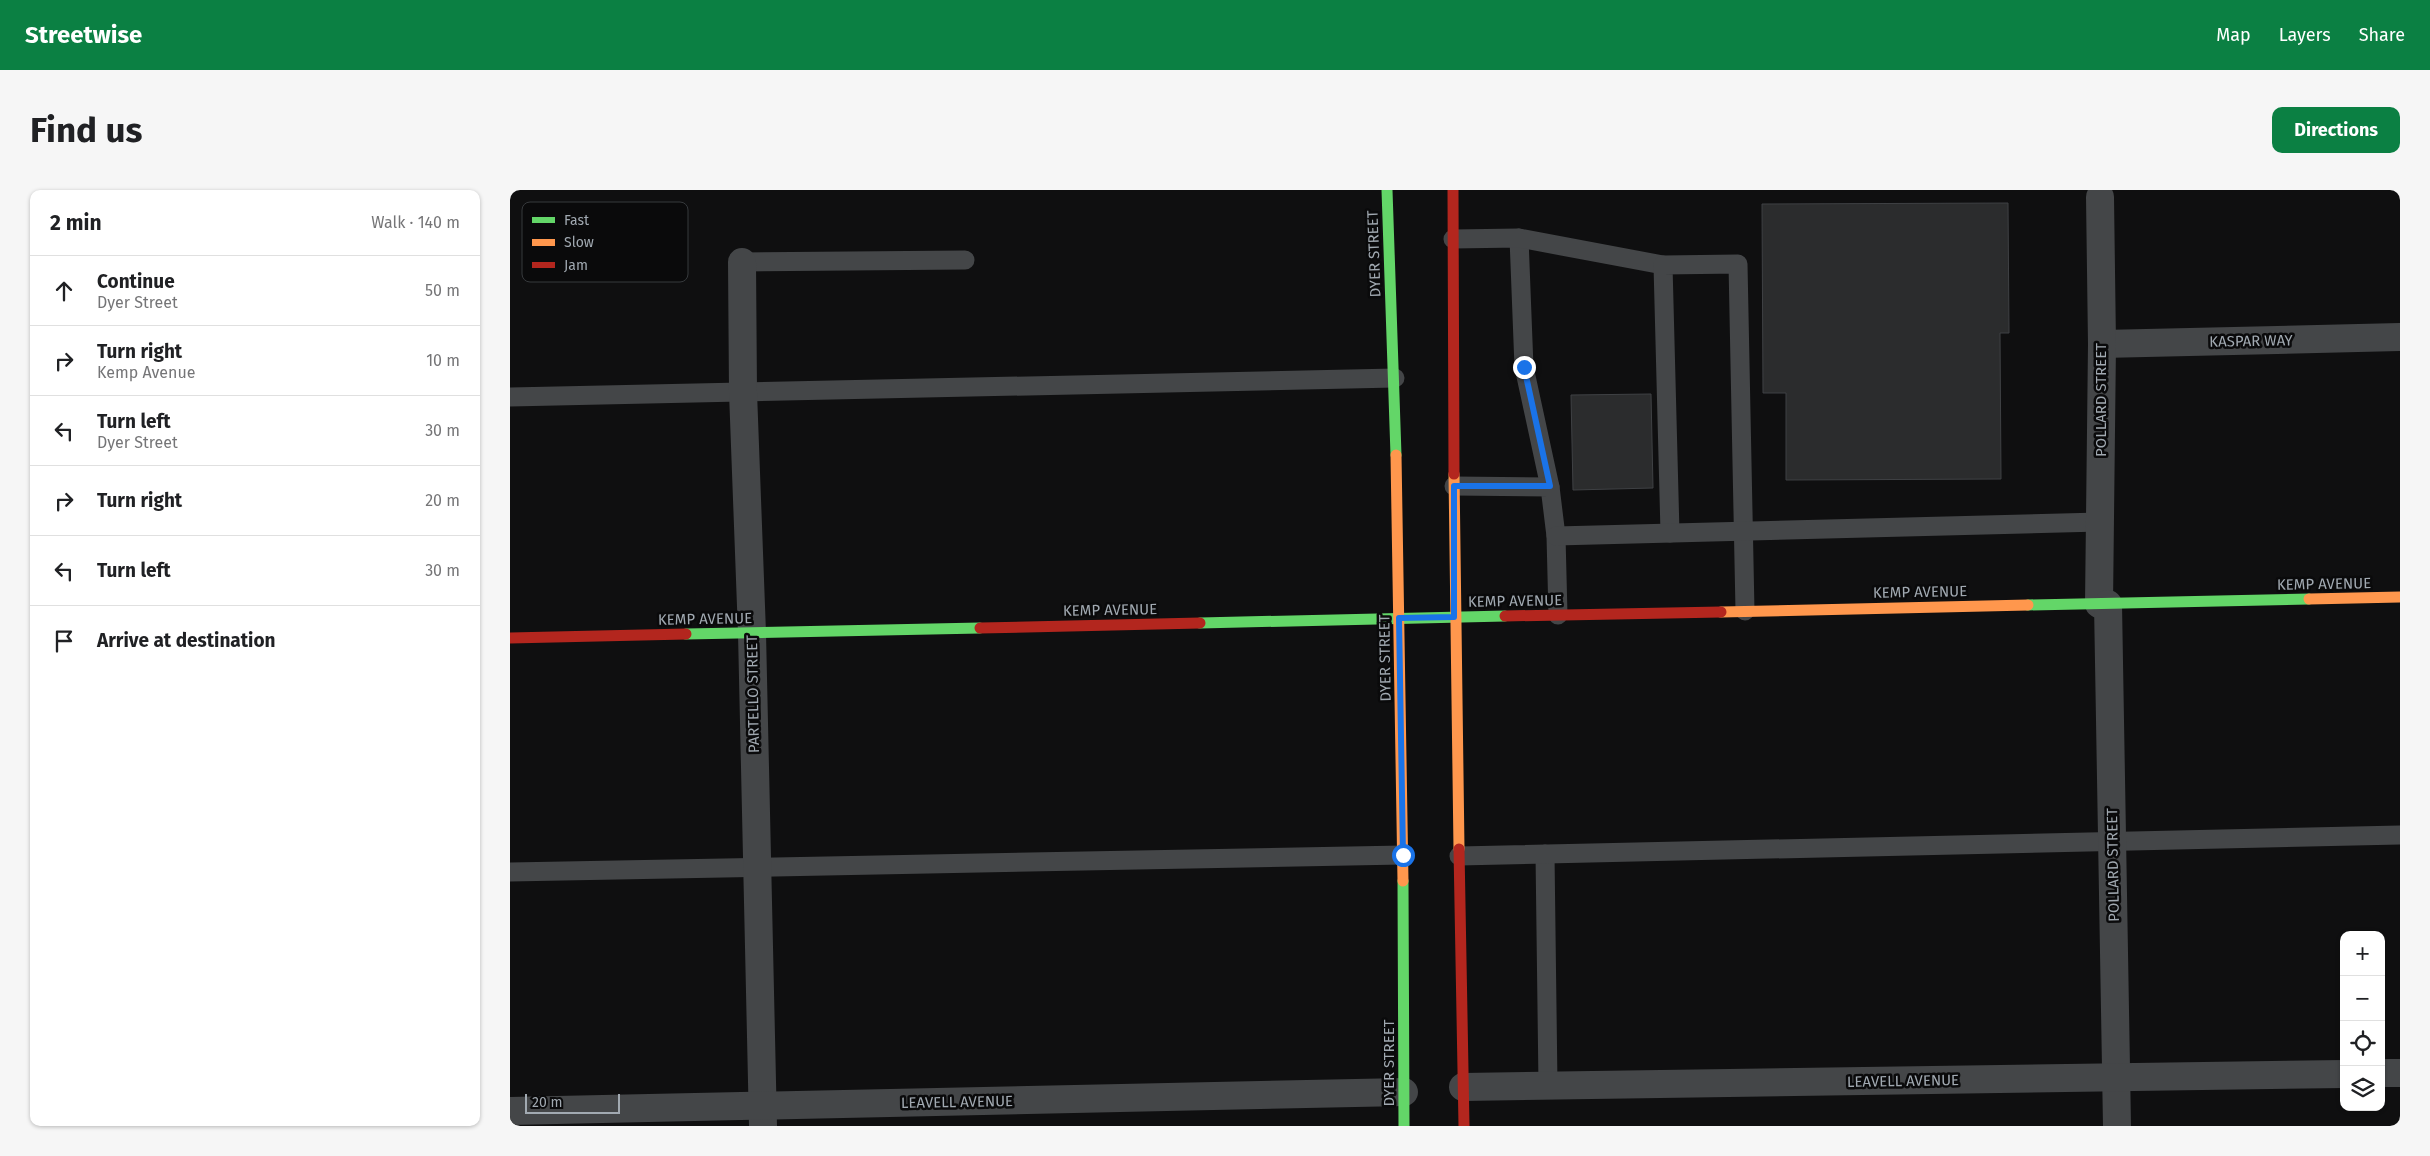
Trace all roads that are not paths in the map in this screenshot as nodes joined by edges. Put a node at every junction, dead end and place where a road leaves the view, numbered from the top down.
1 (1387, 190) edge
2 (1453, 190) edge
3 (2100, 197) dead end
4 (1519, 238) junction
5 (1453, 239) junction
6 (964, 260) dead end
7 (742, 262) joint
8 (1663, 264) junction
9 (2400, 337) edge
10 (2102, 344) junction
11 (1395, 378) junction
12 (743, 392) junction
13 (510, 397) edge
14 (1454, 486) junction
15 (1550, 486) junction
16 (2100, 522) junction
17 (1742, 531) junction
18 (1670, 533) junction
19 (1556, 536) junction
20 (2400, 597) edge
21 (2104, 604) junction
22 (1745, 611) junction
23 (1558, 615) junction
24 (1454, 617) junction
25 (1399, 618) junction
26 (752, 633) junction
27 (510, 638) edge
28 (2400, 835) edge
29 (2112, 840) junction
30 (1545, 854) junction
31 (1403, 855) junction
32 (1459, 856) junction
33 (757, 867) junction
34 (510, 872) edge
35 (2385, 1073) edge
36 (2400, 1073) edge
37 (2340, 1074) edge
38 (2117, 1079) junction
39 (1548, 1085) junction
40 (1463, 1087) junction
41 (1404, 1092) junction
42 (510, 1111) edge
43 (763, 1116) edge
44 (1404, 1126) edge
45 (1464, 1126) edge
46 (2117, 1126) edge

1 - 11 main road, DYER STREET
2 - 5 main road
3 - 10 street, POLLARD STREET
4 - 5 lane
4 - 8 lane
4 - 15 lane
5 - 14 main road
6 - 7 lane
7 - 12 street, PARTELLO STREET
8 - 17 lane
8 - 18 lane
9 - 10 street, KASPAR WAY
10 - 16 street, POLLARD STREET
11 - 12 lane
11 - 25 main road, DYER STREET
12 - 13 lane
12 - 26 street, PARTELLO STREET
14 - 15 lane
14 - 24 main road
15 - 19 lane
16 - 17 lane
16 - 21 street, POLLARD STREET
17 - 18 lane
17 - 22 lane
18 - 19 lane
19 - 23 lane
20 - 21 main road, KEMP AVENUE
21 - 22 main road, KEMP AVENUE
21 - 29 street, POLLARD STREET
22 - 23 main road, KEMP AVENUE
23 - 24 main road, KEMP AVENUE
24 - 25 main road, KEMP AVENUE
24 - 32 main road
25 - 26 main road, KEMP AVENUE
25 - 31 main road, DYER STREET
26 - 27 main road, KEMP AVENUE
26 - 33 street, PARTELLO STREET
28 - 29 lane
29 - 30 lane
29 - 38 street, POLLARD STREET
30 - 32 lane
30 - 39 lane
31 - 33 lane
31 - 41 main road, DYER STREET
32 - 40 main road
33 - 34 lane
33 - 43 street, PARTELLO STREET
35 - 36 street
37 - 38 street, LEAVELL AVENUE
38 - 39 street, LEAVELL AVENUE
38 - 46 street, POLLARD STREET
39 - 40 street, LEAVELL AVENUE
40 - 45 main road
41 - 43 street, LEAVELL AVENUE
41 - 44 main road, DYER STREET
42 - 43 street, LEAVELL AVENUE

